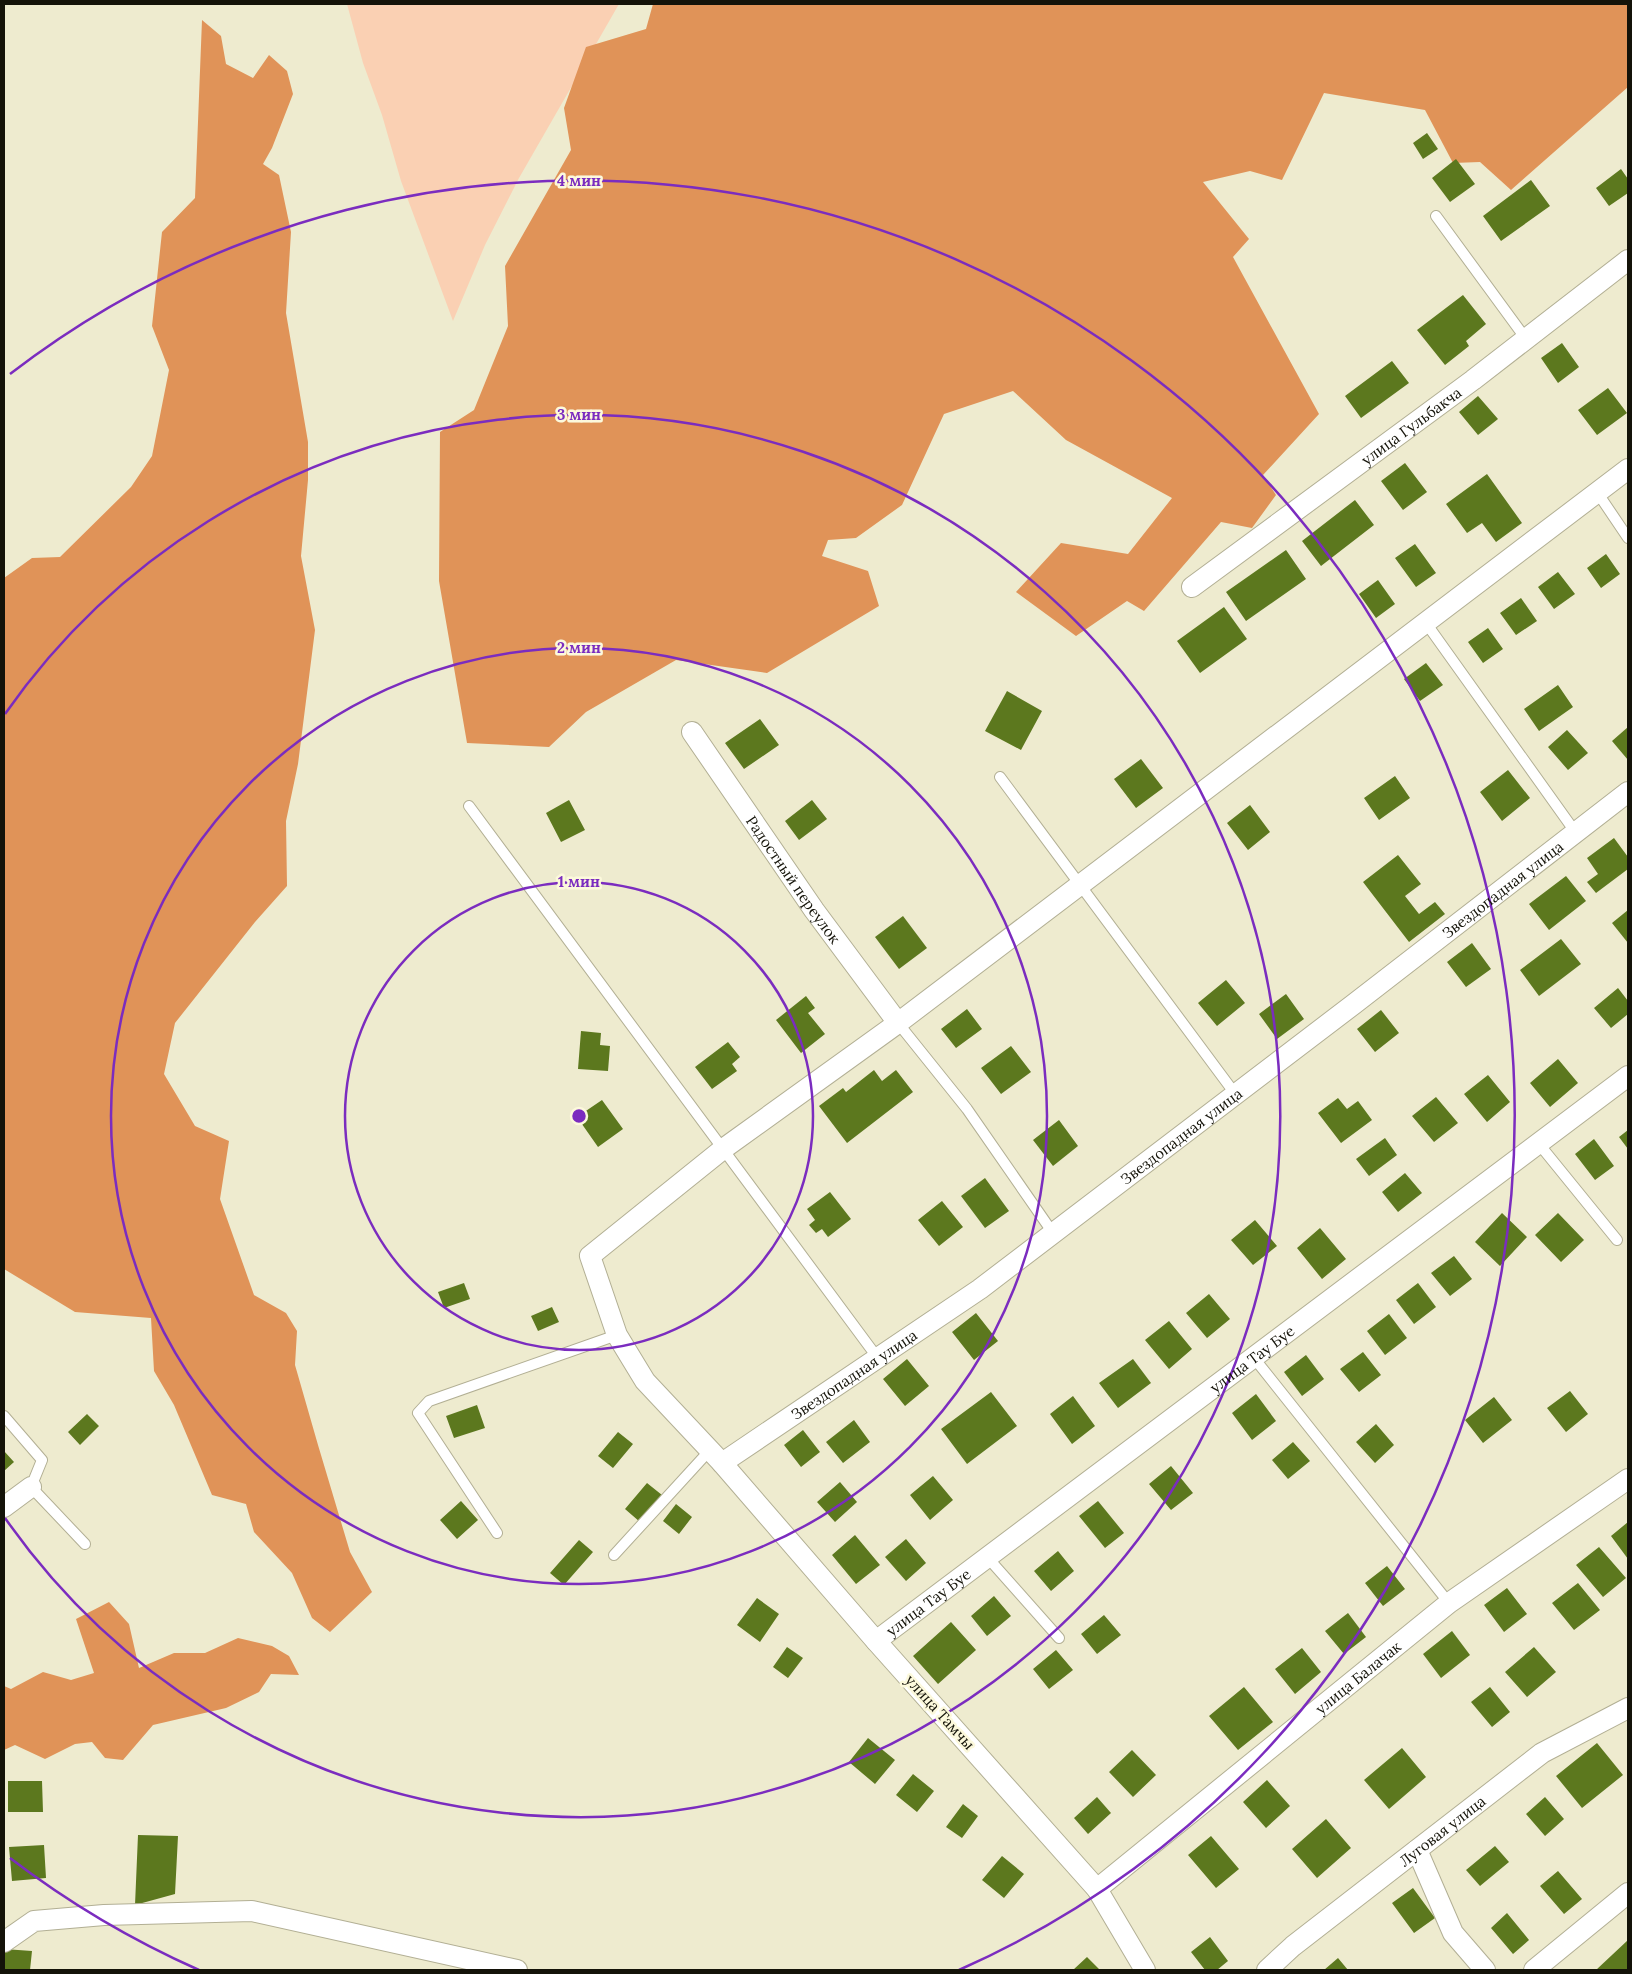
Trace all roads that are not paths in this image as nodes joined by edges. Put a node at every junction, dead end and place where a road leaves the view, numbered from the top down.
1 (1436, 216) dead end
2 (1628, 260) edge
3 (1526, 339) junction
4 (1628, 469) edge
5 (1597, 492) junction
6 (1628, 538) edge
7 (1192, 587) dead end
8 (1426, 623) junction
9 (692, 732) dead end
10 (1000, 777) dead end
11 (1628, 792) edge
12 (469, 806) dead end
13 (1576, 833) junction
14 (1079, 885) junction
15 (898, 1023) junction
16 (1628, 1076) edge
17 (1236, 1095) junction
18 (1538, 1144) junction
19 (724, 1149) junction
20 (1053, 1233) junction
21 (1617, 1240) dead end
22 (617, 1335) junction
23 (876, 1357) junction
24 (1254, 1358) junction
25 (4, 1416) edge
26 (716, 1457) junction
27 (1628, 1479) edge
28 (31, 1487) junction
29 (4, 1507) edge
30 (497, 1533) dead end
31 (85, 1544) dead end
32 (614, 1555) dead end
33 (988, 1558) junction
34 (1449, 1603) junction
35 (1059, 1638) dead end
36 (876, 1641) junction
37 (1628, 1708) edge
38 (1416, 1850) junction
39 (1098, 1889) junction
40 (1628, 1893) edge
41 (4, 1942) edge
42 (517, 1970) edge
43 (1145, 1970) edge
44 (1267, 1970) edge
45 (1485, 1970) edge
46 (1534, 1970) edge

1 - 3 lane
2 - 3 street, улица Гульбакча
3 - 7 street, улица Гульбакча
4 - 5 street
5 - 6 lane
5 - 8 street
8 - 13 lane
8 - 14 street
9 - 15 street, Радостный переулок
10 - 14 lane
11 - 13 street, Звездопадная улица
12 - 19 lane
13 - 17 street, Звездопадная улица
14 - 15 street
14 - 17 lane
15 - 19 street
15 - 20 lane
16 - 18 street, улица Тау Буе
17 - 20 street, Звездопадная улица
18 - 21 lane
18 - 24 street, улица Тау Буе
19 - 22 street, улица Тамчы
19 - 23 lane
20 - 23 street, Звездопадная улица
22 - 26 street, улица Тамчы
22 - 30 lane
23 - 26 street, Звездопадная улица
24 - 33 street, улица Тау Буе
24 - 34 lane
25 - 28 lane
26 - 32 lane
26 - 36 street, улица Тамчы
27 - 34 street, улица Балачак
28 - 29 street
28 - 31 lane
33 - 35 lane
33 - 36 street, улица Тау Буе
34 - 39 street, улица Балачак
36 - 39 street, улица Тамчы
37 - 38 street, Луговая улица
38 - 44 street, Луговая улица
38 - 45 street
39 - 43 street, улица Тамчы
40 - 46 street
41 - 42 street

